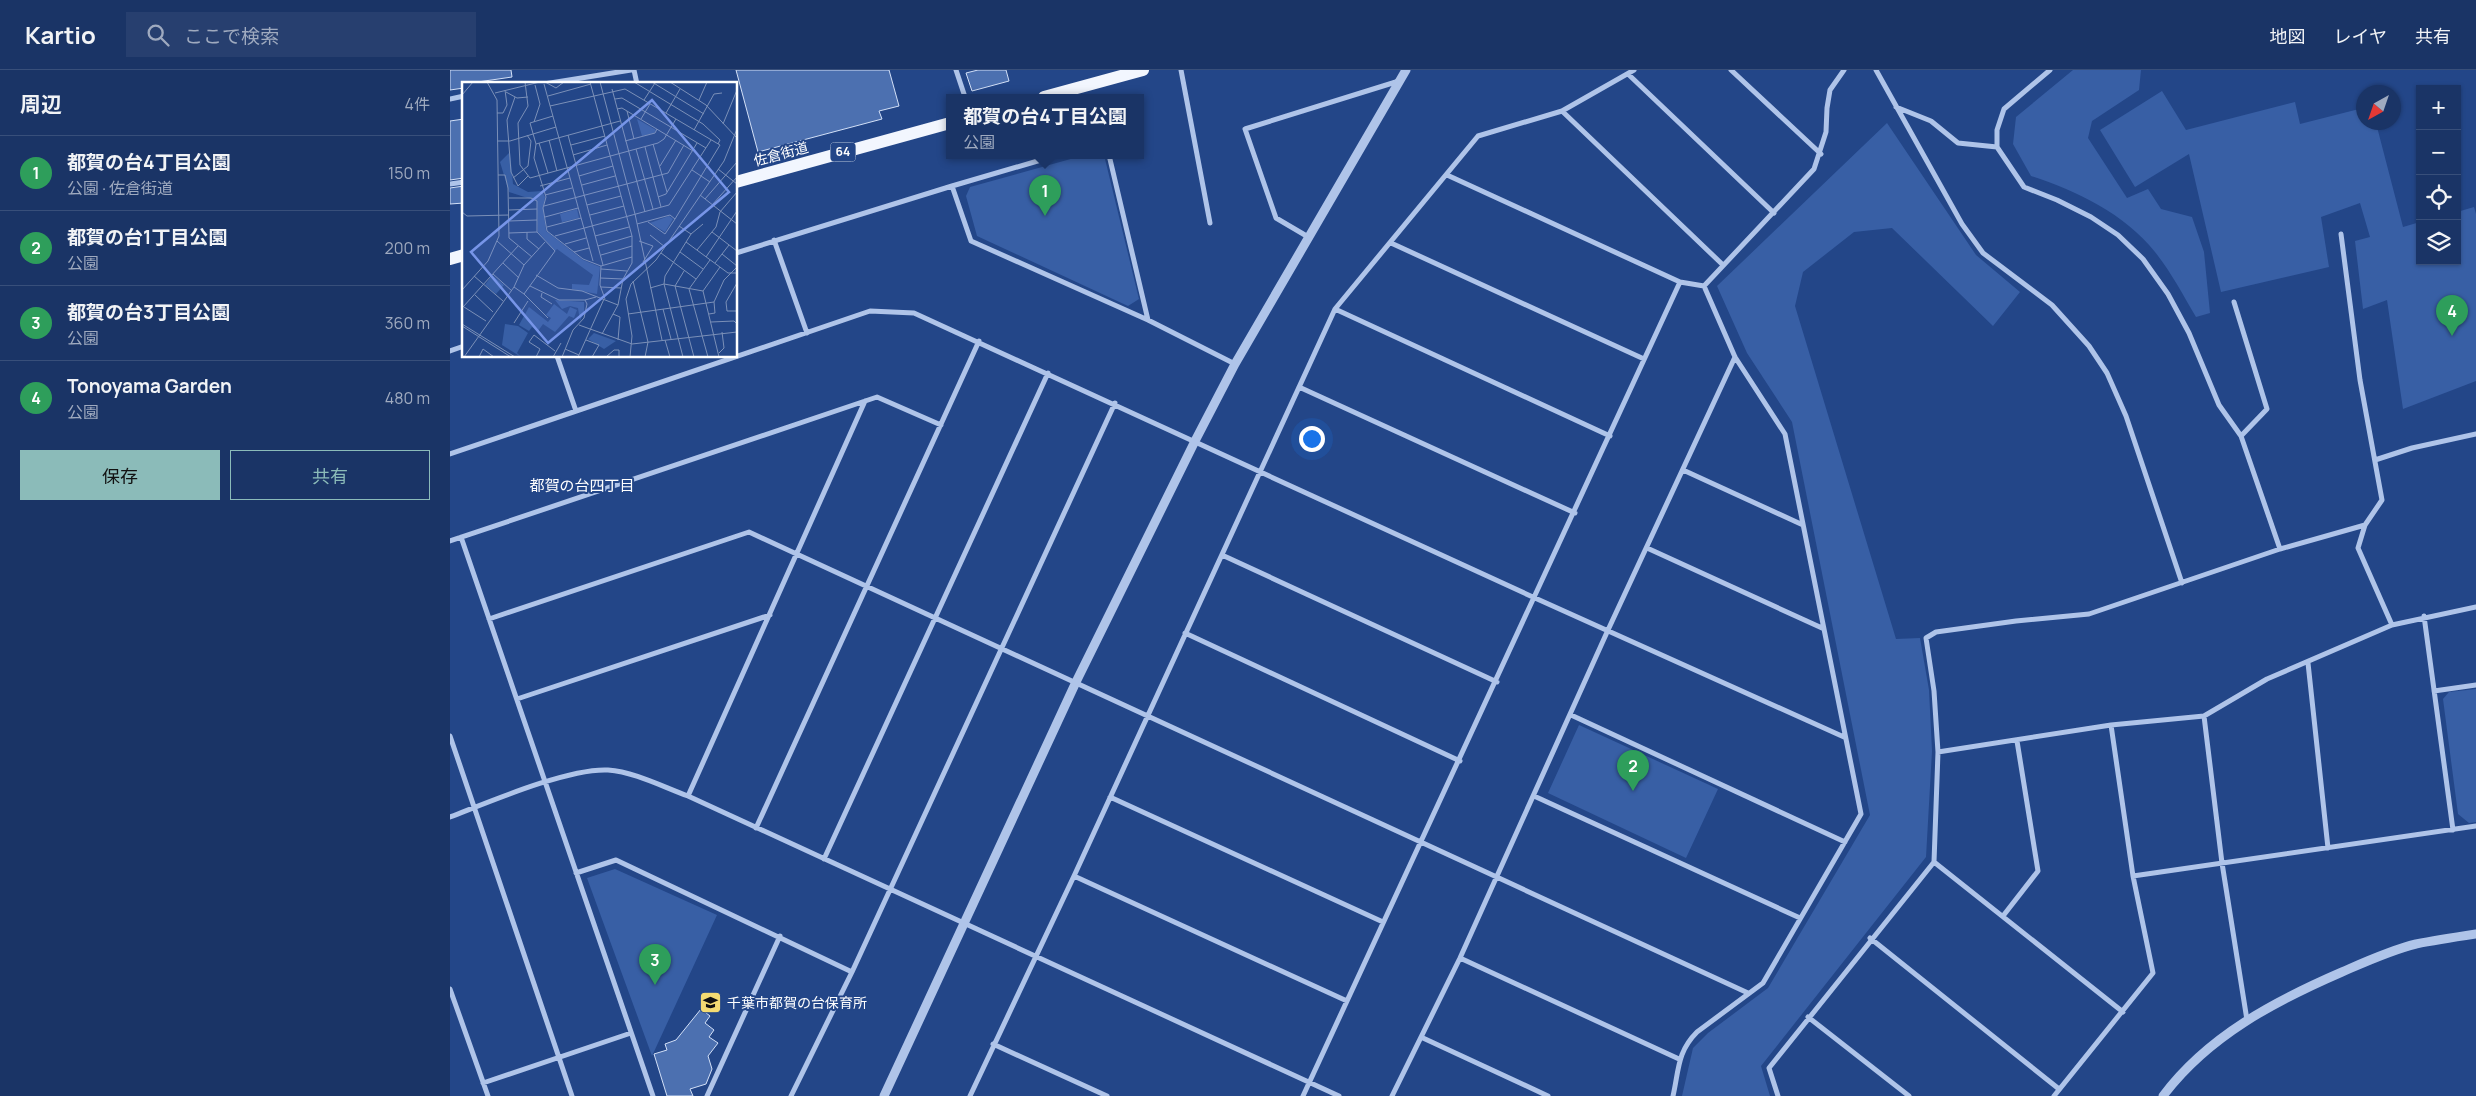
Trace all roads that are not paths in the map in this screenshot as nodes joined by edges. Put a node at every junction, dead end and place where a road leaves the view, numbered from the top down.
1 (633, 70) edge
2 (956, 70) edge
3 (1142, 70) edge
4 (1181, 70) edge
5 (1406, 70) edge
6 (1634, 70) edge
7 (1731, 70) edge
8 (1844, 70) edge
9 (1876, 70) edge
10 (2050, 70) edge
11 (1628, 74) junction
12 (1400, 81) junction
13 (557, 82) edge
14 (964, 94) edge
15 (1055, 94) edge
16 (1896, 107) junction
17 (1562, 111) junction
18 (946, 124) edge
19 (1997, 147) junction
20 (1821, 154) junction
21 (1044, 159) edge
22 (1110, 159) edge
23 (1447, 175) junction
24 (738, 181) edge
25 (952, 186) junction
26 (1774, 212) junction
27 (1210, 223) dead end
28 (2340, 234) dead end
29 (1310, 238) junction
30 (774, 240) junction
31 (1391, 243) junction
32 (738, 252) edge
33 (1723, 264) junction
34 (1680, 282) junction
35 (1704, 286) junction
36 (2234, 302) dead end
37 (1335, 309) junction
38 (1148, 320) junction
39 (807, 333) junction
40 (979, 341) junction
41 (462, 347) edge
42 (450, 351) edge
43 (738, 356) edge
44 (1735, 357) junction
45 (558, 358) edge
46 (733, 358) edge
47 (1644, 360) junction
48 (1235, 364) junction
49 (1048, 373) junction
50 (1299, 387) junction
51 (865, 401) junction
52 (1115, 404) junction
53 (576, 411) junction
54 (941, 425) junction
55 (2476, 434) edge
56 (1610, 436) junction
57 (2241, 436) junction
58 (1195, 441) junction
59 (450, 454) edge
60 (2375, 460) junction
61 (1683, 470) junction
62 (1261, 472) junction
63 (1575, 513) junction
64 (1803, 525) junction
65 (2365, 525) junction
66 (461, 537) junction
67 (450, 541) edge
68 (1647, 548) junction
69 (2280, 550) junction
70 (798, 554) junction
71 (1222, 555) junction
72 (2182, 583) junction
73 (867, 586) junction
74 (1535, 598) junction
75 (2476, 607) edge
76 (770, 615) junction
77 (2424, 616) junction
78 (936, 617) junction
79 (489, 619) junction
80 (2392, 625) junction
81 (1822, 628) junction
82 (1608, 630) junction
83 (1185, 633) junction
84 (1002, 648) junction
85 (2308, 662) junction
86 (1076, 682) junction
87 (1497, 682) junction
88 (2476, 685) edge
89 (2434, 691) junction
90 (517, 699) junction
91 (1571, 715) junction
92 (1147, 716) junction
93 (2204, 716) junction
94 (2111, 726) junction
95 (450, 736) edge
96 (1844, 737) junction
97 (2017, 741) junction
98 (1938, 752) junction
99 (1460, 761) junction
100 (546, 782) junction
101 (688, 796) junction
102 (1534, 796) junction
103 (1110, 797) junction
104 (475, 807) junction
105 (450, 817) edge
106 (2476, 826) edge
107 (756, 828) junction
108 (2453, 830) junction
109 (1423, 842) junction
110 (1845, 842) junction
111 (2328, 848) junction
112 (824, 859) junction
113 (1934, 862) junction
114 (2222, 863) junction
115 (576, 873) junction
116 (1074, 876) junction
117 (1496, 876) junction
118 (2134, 876) junction
119 (890, 890) junction
120 (2003, 916) junction
121 (1800, 918) junction
122 (1383, 922) junction
123 (964, 924) junction
124 (2476, 934) edge
125 (780, 936) junction
126 (1870, 938) junction
127 (1036, 957) junction
128 (1460, 958) junction
129 (852, 972) junction
130 (450, 989) edge
131 (1748, 993) junction
132 (1347, 1001) junction
133 (2123, 1012) junction
134 (1808, 1016) junction
135 (2247, 1020) junction
136 (631, 1033) junction
137 (1422, 1038) junction
138 (993, 1044) junction
139 (558, 1057) junction
140 (1679, 1059) junction
141 (1310, 1082) junction
142 (484, 1083) junction
143 (2059, 1089) junction
144 (488, 1096) edge
145 (572, 1096) edge
146 (653, 1096) edge
147 (707, 1096) edge
148 (792, 1096) edge
149 (884, 1096) edge
150 (970, 1096) edge
151 (1107, 1096) edge
152 (1304, 1096) edge
153 (1339, 1096) edge
154 (1392, 1096) edge
155 (1548, 1096) edge
156 (1673, 1096) edge
157 (1778, 1096) edge
158 (1908, 1096) edge
159 (2054, 1096) edge
160 (2163, 1096) edge

1 - 13 street
2 - 14 street
3 - 15 main road
4 - 27 street
5 - 12 street
6 - 11 street
7 - 20 street
8 - 20 street
9 - 16 street
10 - 19 street
11 - 17 street
11 - 26 street
12 - 29 street
12 - 29 street
16 - 19 street
16 - 72 street
17 - 23 street
17 - 33 street
18 - 24 main road, 佐倉街道 / 64
19 - 57 street
20 - 26 street
21 - 25 street
22 - 38 street
23 - 31 street
23 - 34 street
25 - 30 street
25 - 38 street
26 - 33 street
28 - 60 street
29 - 48 street
30 - 32 street
30 - 39 street
31 - 37 street
31 - 47 street
33 - 35 street
34 - 35 street
34 - 47 street
35 - 44 street
36 - 57 street
37 - 50 street
37 - 56 street
38 - 48 street
39 - 40 street
39 - 43 street
40 - 49 street
40 - 54 street
41 - 42 street
44 - 61 street
44 - 64 street
45 - 53 street
46 - 53 street
47 - 56 street
48 - 58 street
49 - 52 street
49 - 78 street
50 - 62 street
50 - 63 street
51 - 54 street
51 - 66 street
51 - 70 street
52 - 58 street
52 - 84 street
53 - 59 street
54 - 73 street
55 - 60 street
56 - 63 street
57 - 69 street
58 - 62 street
58 - 86 street
60 - 65 street
61 - 64 street
61 - 68 street
62 - 71 street
62 - 74 street
63 - 74 street
64 - 81 street
65 - 69 street
65 - 80 street
66 - 67 street
66 - 79 street
68 - 81 street
68 - 82 street
69 - 72 street
70 - 73 street
70 - 76 street
70 - 79 street
71 - 83 street
71 - 87 street
72 - 98 street
73 - 78 street
73 - 107 street
74 - 82 street
74 - 87 street
75 - 77 street
76 - 90 street
76 - 101 street
77 - 80 street
77 - 89 street
78 - 84 street
78 - 112 street
79 - 90 street
80 - 85 street
81 - 96 street
82 - 91 street
82 - 96 street
83 - 92 street
83 - 99 street
84 - 86 street
84 - 119 street
85 - 93 street
85 - 111 street
86 - 92 street
86 - 123 street
87 - 99 street
88 - 89 street
89 - 108 street
90 - 100 street
91 - 102 street
91 - 110 street
92 - 103 street
92 - 109 street
93 - 94 street
93 - 114 street
94 - 97 street
94 - 118 street
95 - 104 street
96 - 110 street
97 - 98 street
97 - 120 street
98 - 113 street
99 - 109 street
100 - 101 street
100 - 104 street
100 - 115 street
101 - 107 street
102 - 117 street
102 - 121 street
103 - 116 street
103 - 122 street
104 - 105 street
104 - 139 street
106 - 108 street
107 - 112 street
108 - 111 street
109 - 117 street
109 - 122 street
110 - 121 street
111 - 114 street
112 - 119 street
113 - 120 street
113 - 126 street
114 - 118 street
114 - 135 street
115 - 125 street
115 - 136 street
116 - 127 street
116 - 132 street
117 - 128 street
117 - 131 street
118 - 133 street
119 - 123 street
119 - 129 street
120 - 133 street
121 - 131 street
122 - 132 street
123 - 127 street
123 - 149 street
124 - 135 street
125 - 129 street
125 - 147 street
126 - 134 street
126 - 143 street
127 - 138 street
127 - 141 street
128 - 137 street
128 - 140 street
129 - 148 street
130 - 142 street
131 - 140 street
132 - 141 street
133 - 143 street
134 - 157 street
134 - 158 street
135 - 160 street
136 - 139 street
136 - 146 street
137 - 154 street
137 - 155 street
138 - 150 street
138 - 151 street
139 - 142 street
139 - 145 street
140 - 156 street
141 - 152 street
141 - 153 street
142 - 144 street
143 - 159 street

